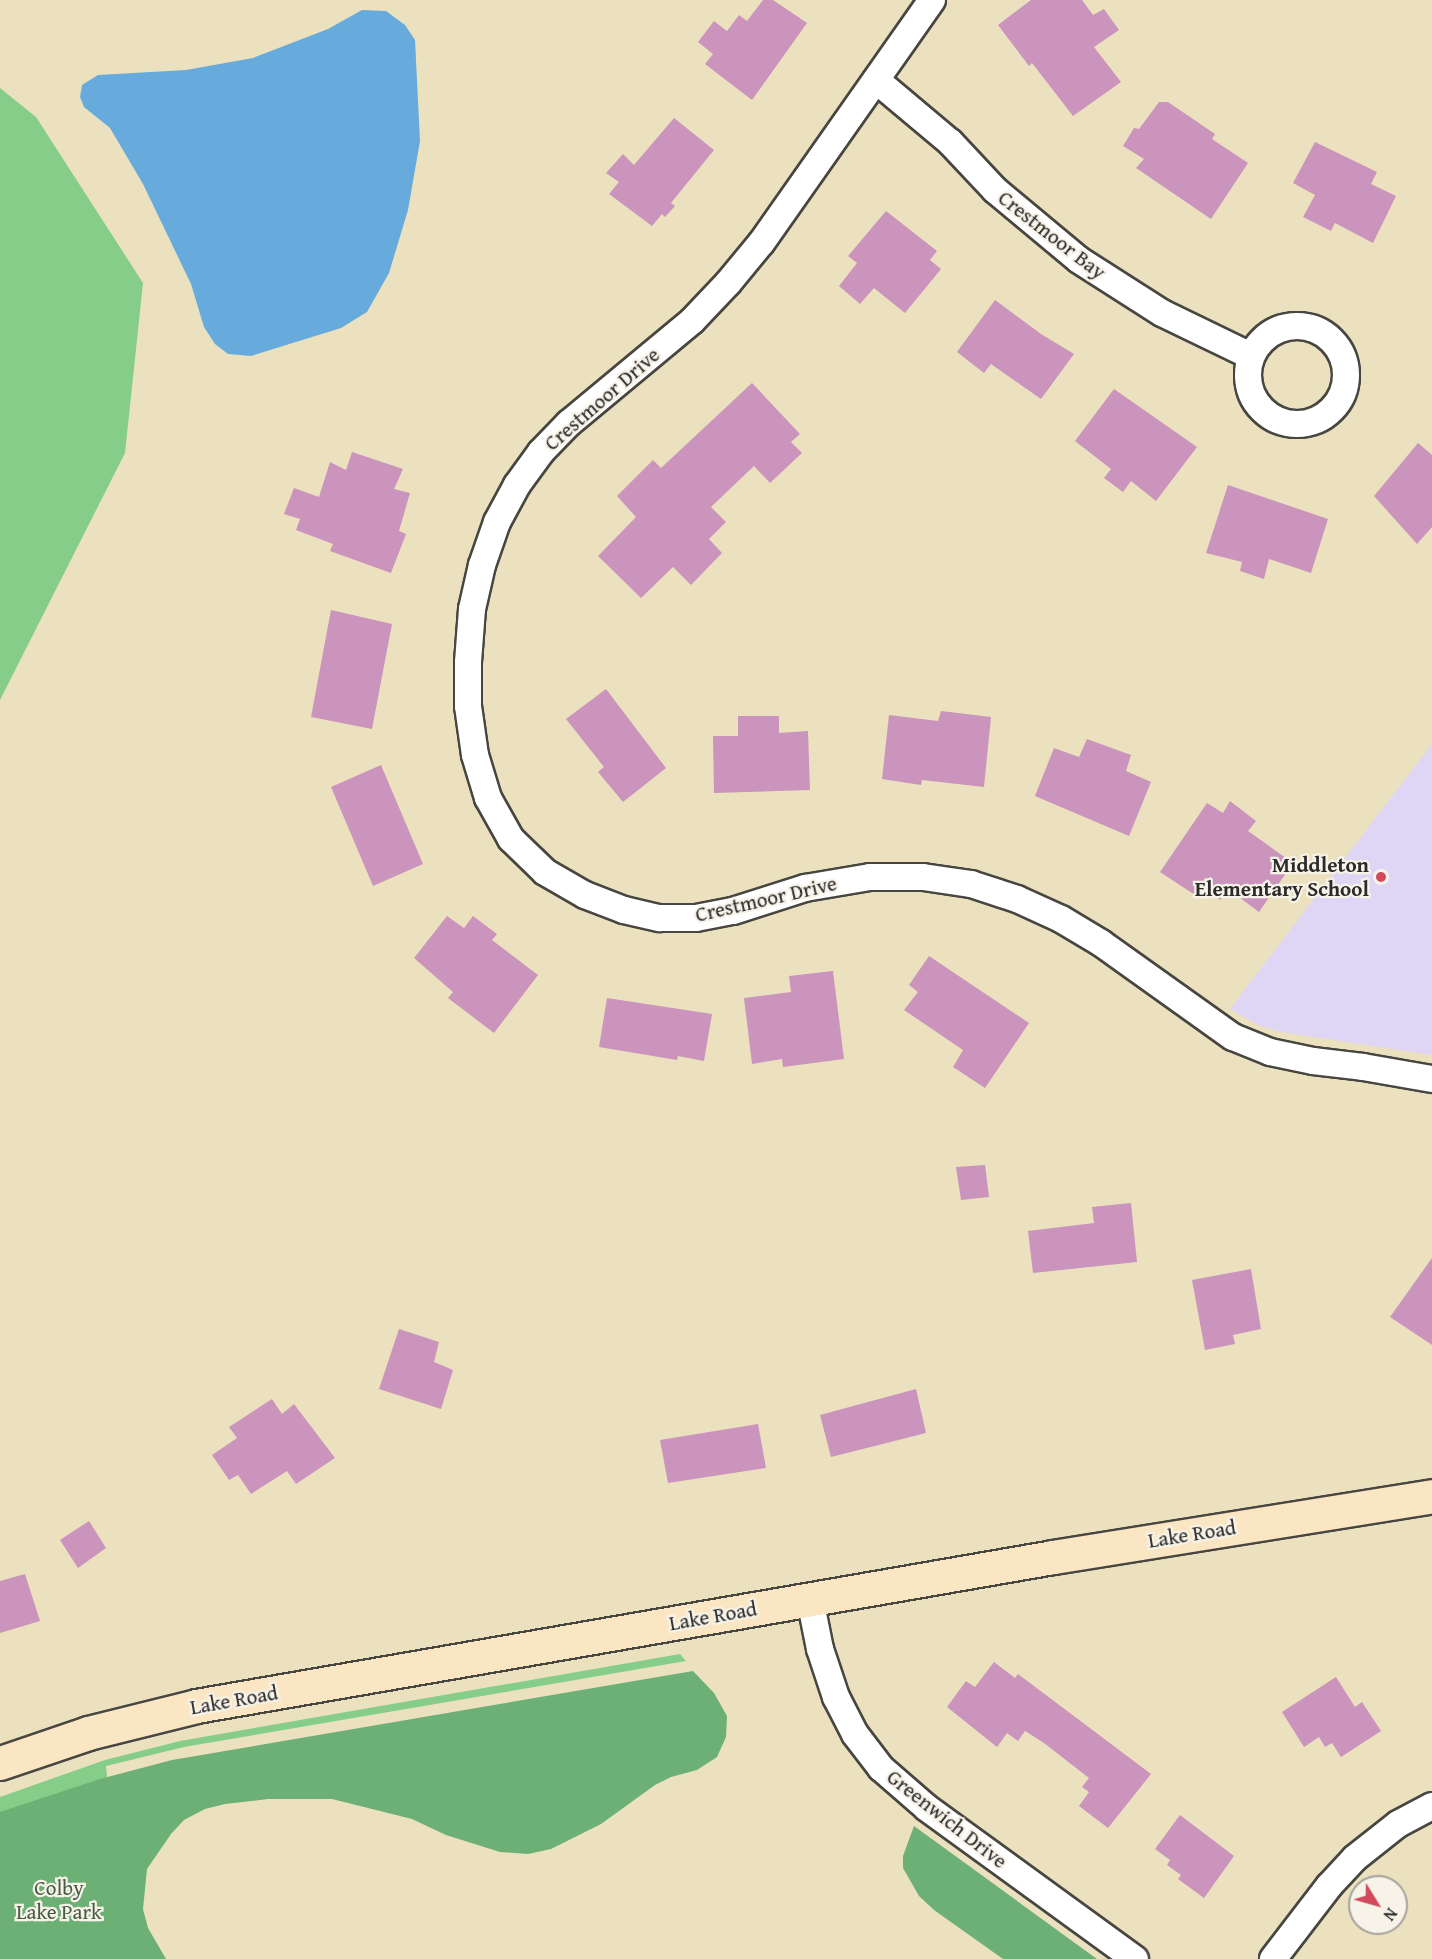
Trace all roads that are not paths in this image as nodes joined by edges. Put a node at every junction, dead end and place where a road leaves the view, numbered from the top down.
1 (932, 0) edge
2 (876, 80) junction
3 (1251, 356) dead end
4 (1432, 1079) edge
5 (1432, 1497) edge
6 (810, 1599) junction
7 (0, 1763) edge
8 (1432, 1806) edge
9 (1135, 1959) edge
10 (1273, 1959) edge

1 - 2 street, Crestmoor Drive
2 - 3 street, Crestmoor Bay
2 - 4 street, Crestmoor Drive
5 - 6 street, Lake Road
6 - 7 street, Lake Road
6 - 9 street, Greenwich Drive
8 - 10 street

